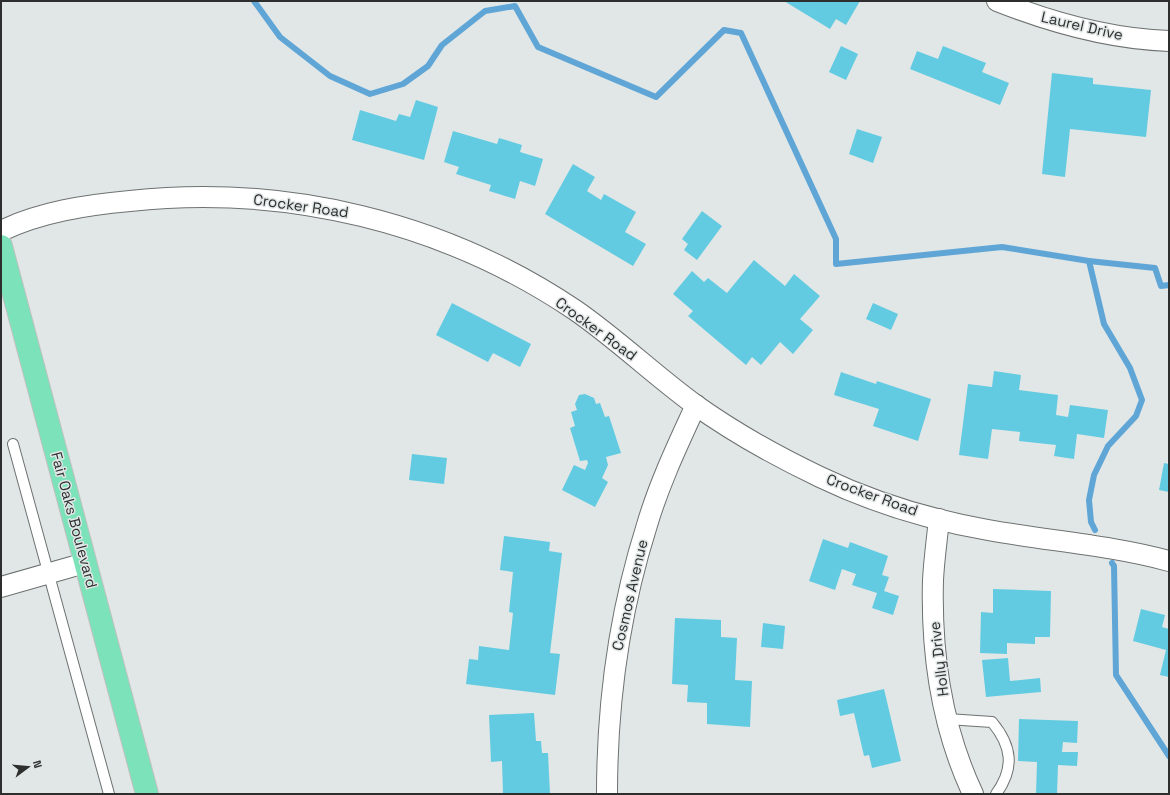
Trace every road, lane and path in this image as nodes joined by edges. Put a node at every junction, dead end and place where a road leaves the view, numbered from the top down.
1 (997, 1) edge
2 (1169, 41) edge
3 (1, 231) edge
4 (1, 246) edge
5 (696, 405) junction
6 (13, 444) dead end
7 (939, 519) junction
8 (1169, 561) edge
9 (85, 563) junction
10 (49, 574) junction
11 (1, 587) edge
12 (947, 719) junction
13 (109, 794) edge
14 (147, 794) edge
15 (607, 794) edge
16 (973, 794) edge
17 (996, 794) edge

1 - 2 street, Laurel Drive
3 - 5 street, Crocker Road
4 - 9 main road, Fair Oaks Boulevard
5 - 7 street, Crocker Road
5 - 15 street, Cosmos Avenue
6 - 10 lane
7 - 8 street, Crocker Road
7 - 12 street, Holly Drive
9 - 10 street
9 - 14 main road, Fair Oaks Boulevard
10 - 11 street
10 - 13 lane
12 - 16 street, Holly Drive
12 - 17 lane

